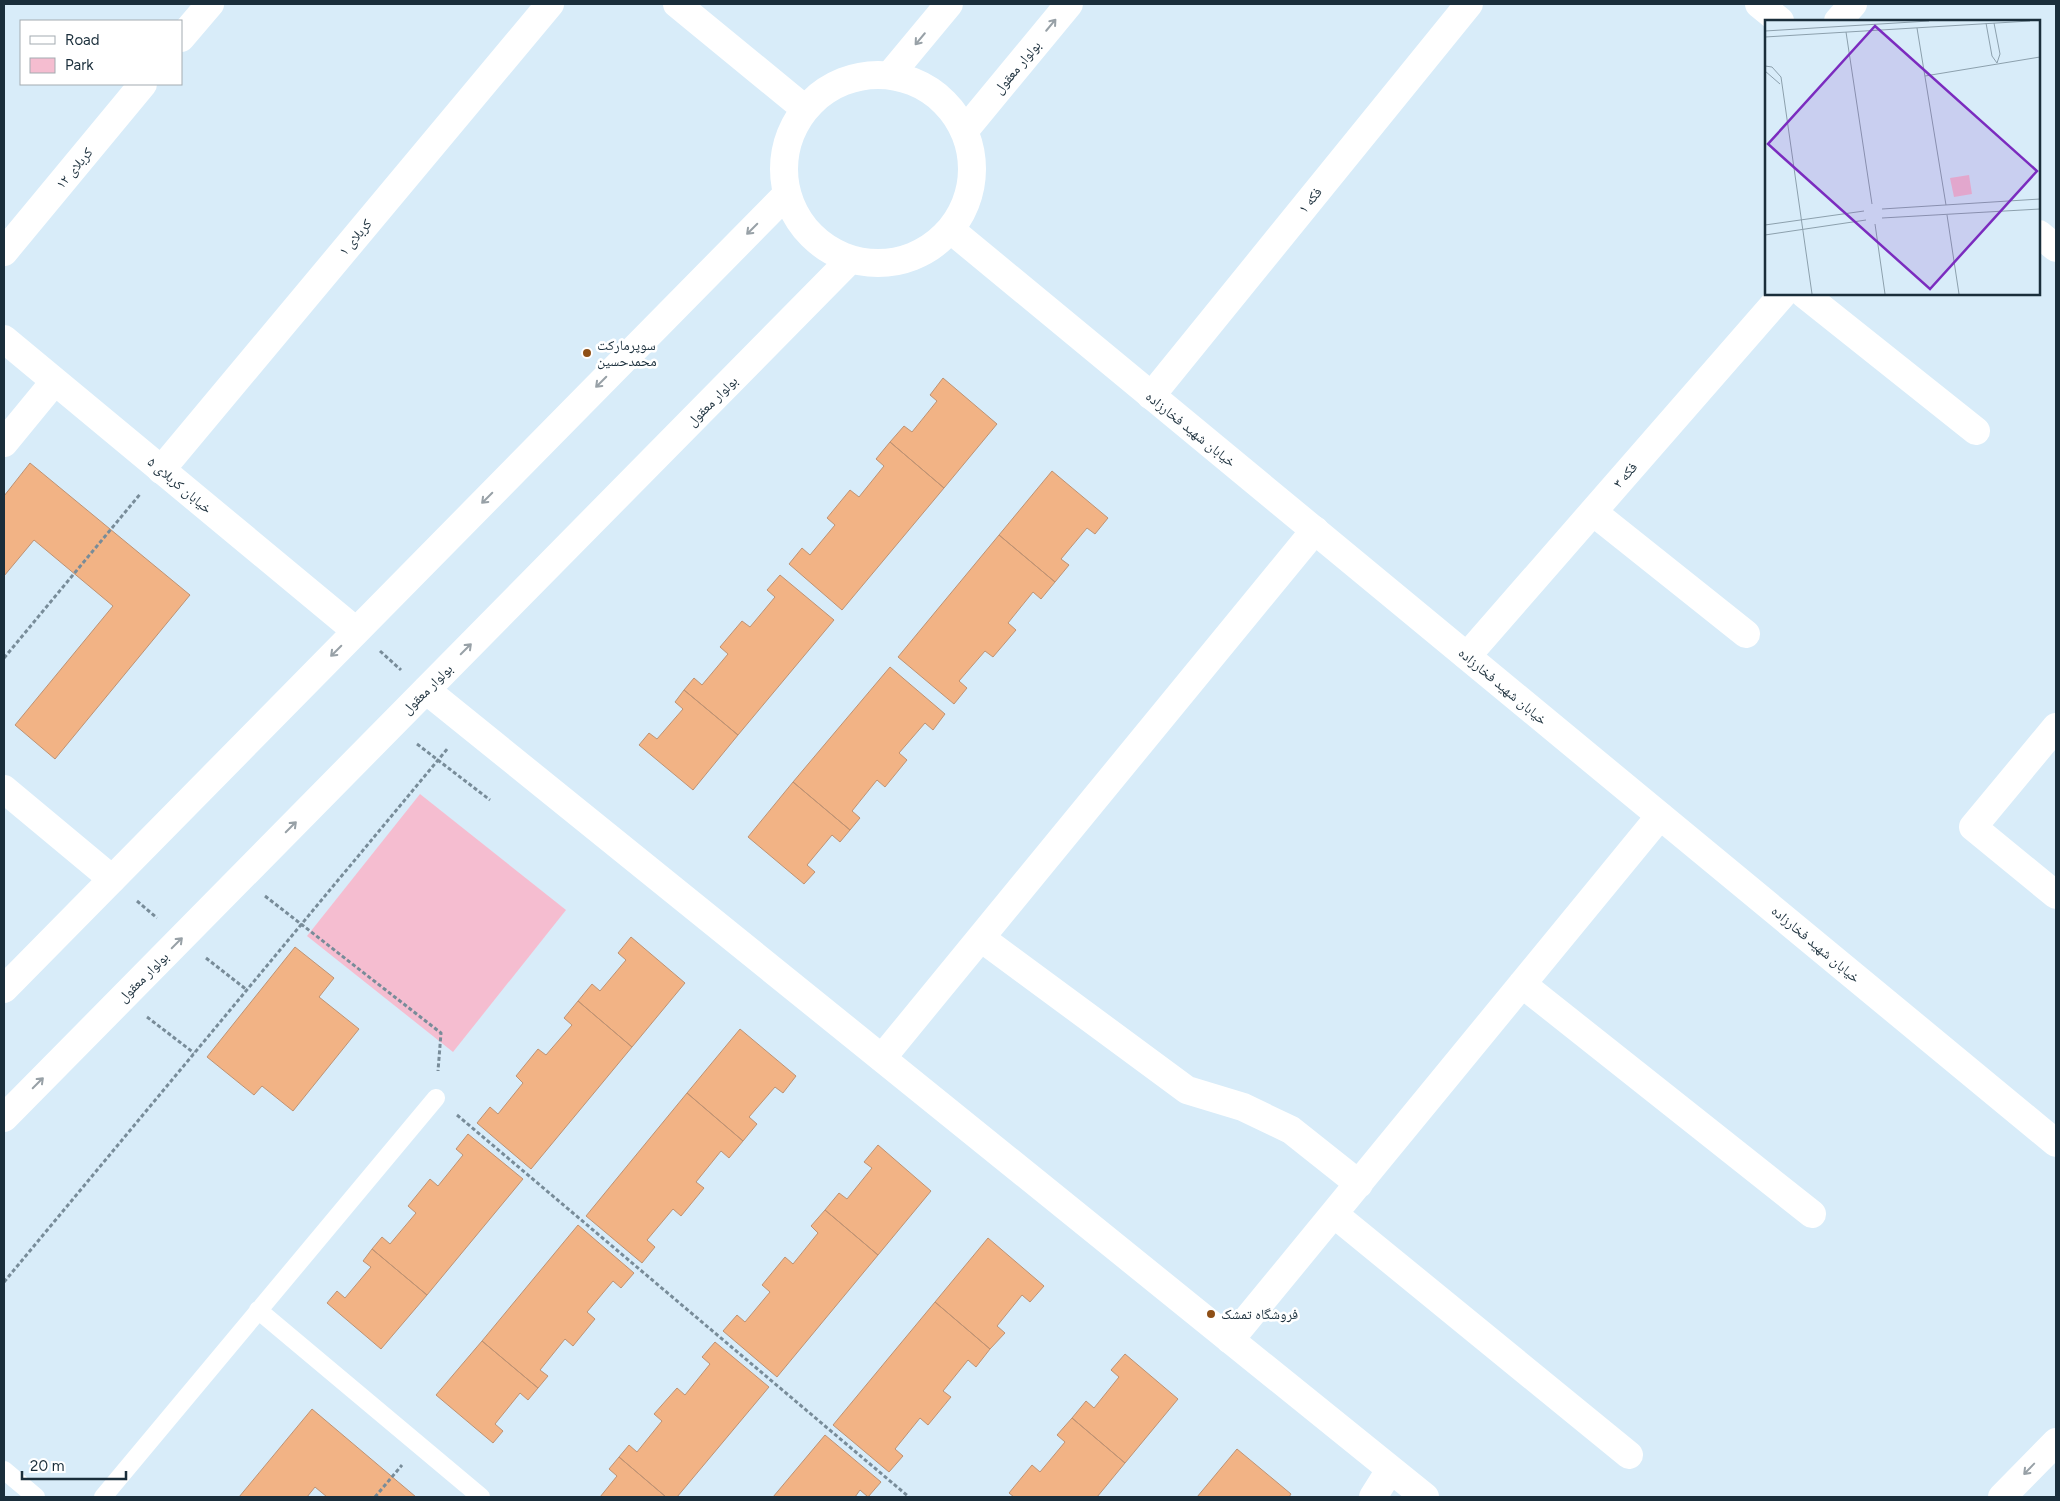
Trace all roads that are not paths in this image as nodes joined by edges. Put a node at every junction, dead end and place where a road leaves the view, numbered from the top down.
1 (210, 4) edge
2 (550, 4) edge
3 (677, 4) edge
4 (949, 4) edge
5 (1069, 4) edge
6 (1469, 4) edge
7 (1759, 4) edge
8 (1852, 4) edge
9 (1779, 20) edge
10 (1839, 20) edge
11 (182, 37) edge
12 (890, 75) junction
13 (142, 85) edge
14 (805, 109) junction
15 (965, 130) junction
16 (787, 194) junction
17 (951, 230) junction
18 (2040, 235) edge
19 (2056, 248) edge
20 (4, 252) edge
21 (850, 260) junction
22 (1782, 295) edge
23 (1805, 295) edge
24 (4, 340) edge
25 (54, 382) junction
26 (1151, 396) junction
27 (1976, 431) dead end
28 (4, 443) edge
29 (161, 470) junction
30 (1593, 512) junction
31 (1315, 530) junction
32 (356, 631) junction
33 (1746, 634) dead end
34 (1467, 656) junction
35 (426, 690) junction
36 (2056, 727) edge
37 (4, 789) edge
38 (1660, 816) junction
39 (112, 879) junction
40 (2056, 896) edge
41 (981, 938) junction
42 (1522, 984) junction
43 (4, 989) edge
44 (882, 1058) junction
45 (436, 1098) road end
46 (4, 1118) edge
47 (2056, 1143) edge
48 (1359, 1184) junction
49 (1334, 1214) junction
50 (1812, 1214) dead end
51 (258, 1310) junction
52 (1230, 1340) junction
53 (2056, 1442) edge
54 (1629, 1456) dead end
55 (4, 1470) edge
56 (1390, 1470) junction
57 (36, 1497) edge
58 (103, 1497) edge
59 (481, 1497) edge
60 (1373, 1497) edge
61 (1425, 1497) edge
62 (2002, 1497) edge

1 - 11 street
2 - 29 street, کربلای ۱
3 - 14 street
4 -> 12 street
15 -> 5 street, بولوار معقول
6 - 26 street, فکه ۱
7 - 9 street
8 - 10 street
12 - 14 street
12 - 15 street
13 - 20 street, کربلای ۱۲
14 - 16 street
15 - 17 street
16 - 21 street
16 -> 32 street
17 - 21 street
17 - 26 street, خیابان شهید فخارزاده
18 - 19 street
35 -> 21 street, بولوار معقول
22 - 30 street, فکه ۳
23 - 27 street
24 - 25 street, خیابان کربلای ۵
25 - 28 street
25 - 29 street, خیابان کربلای ۵
26 - 31 street, خیابان شهید فخارزاده
29 - 32 street, خیابان کربلای ۵
30 - 33 street
30 - 34 street, فکه ۳
31 - 34 street, خیابان شهید فخارزاده
31 - 41 street
32 -> 39 street
34 - 38 street, خیابان شهید فخارزاده
35 - 44 street
46 -> 35 street, بولوار معقول
36 - 40 street
37 - 39 street
38 - 42 street
38 - 47 street, خیابان شهید فخارزاده
39 - 43 street
41 - 44 street
41 - 48 street
42 - 48 street
42 - 50 street
44 - 52 street
45 - 51 lane
48 - 49 street
49 - 52 street
49 - 54 street
51 - 58 lane
51 - 59 lane
52 - 56 street
53 -> 62 street
55 - 57 lane
56 - 60 street
56 - 61 street

